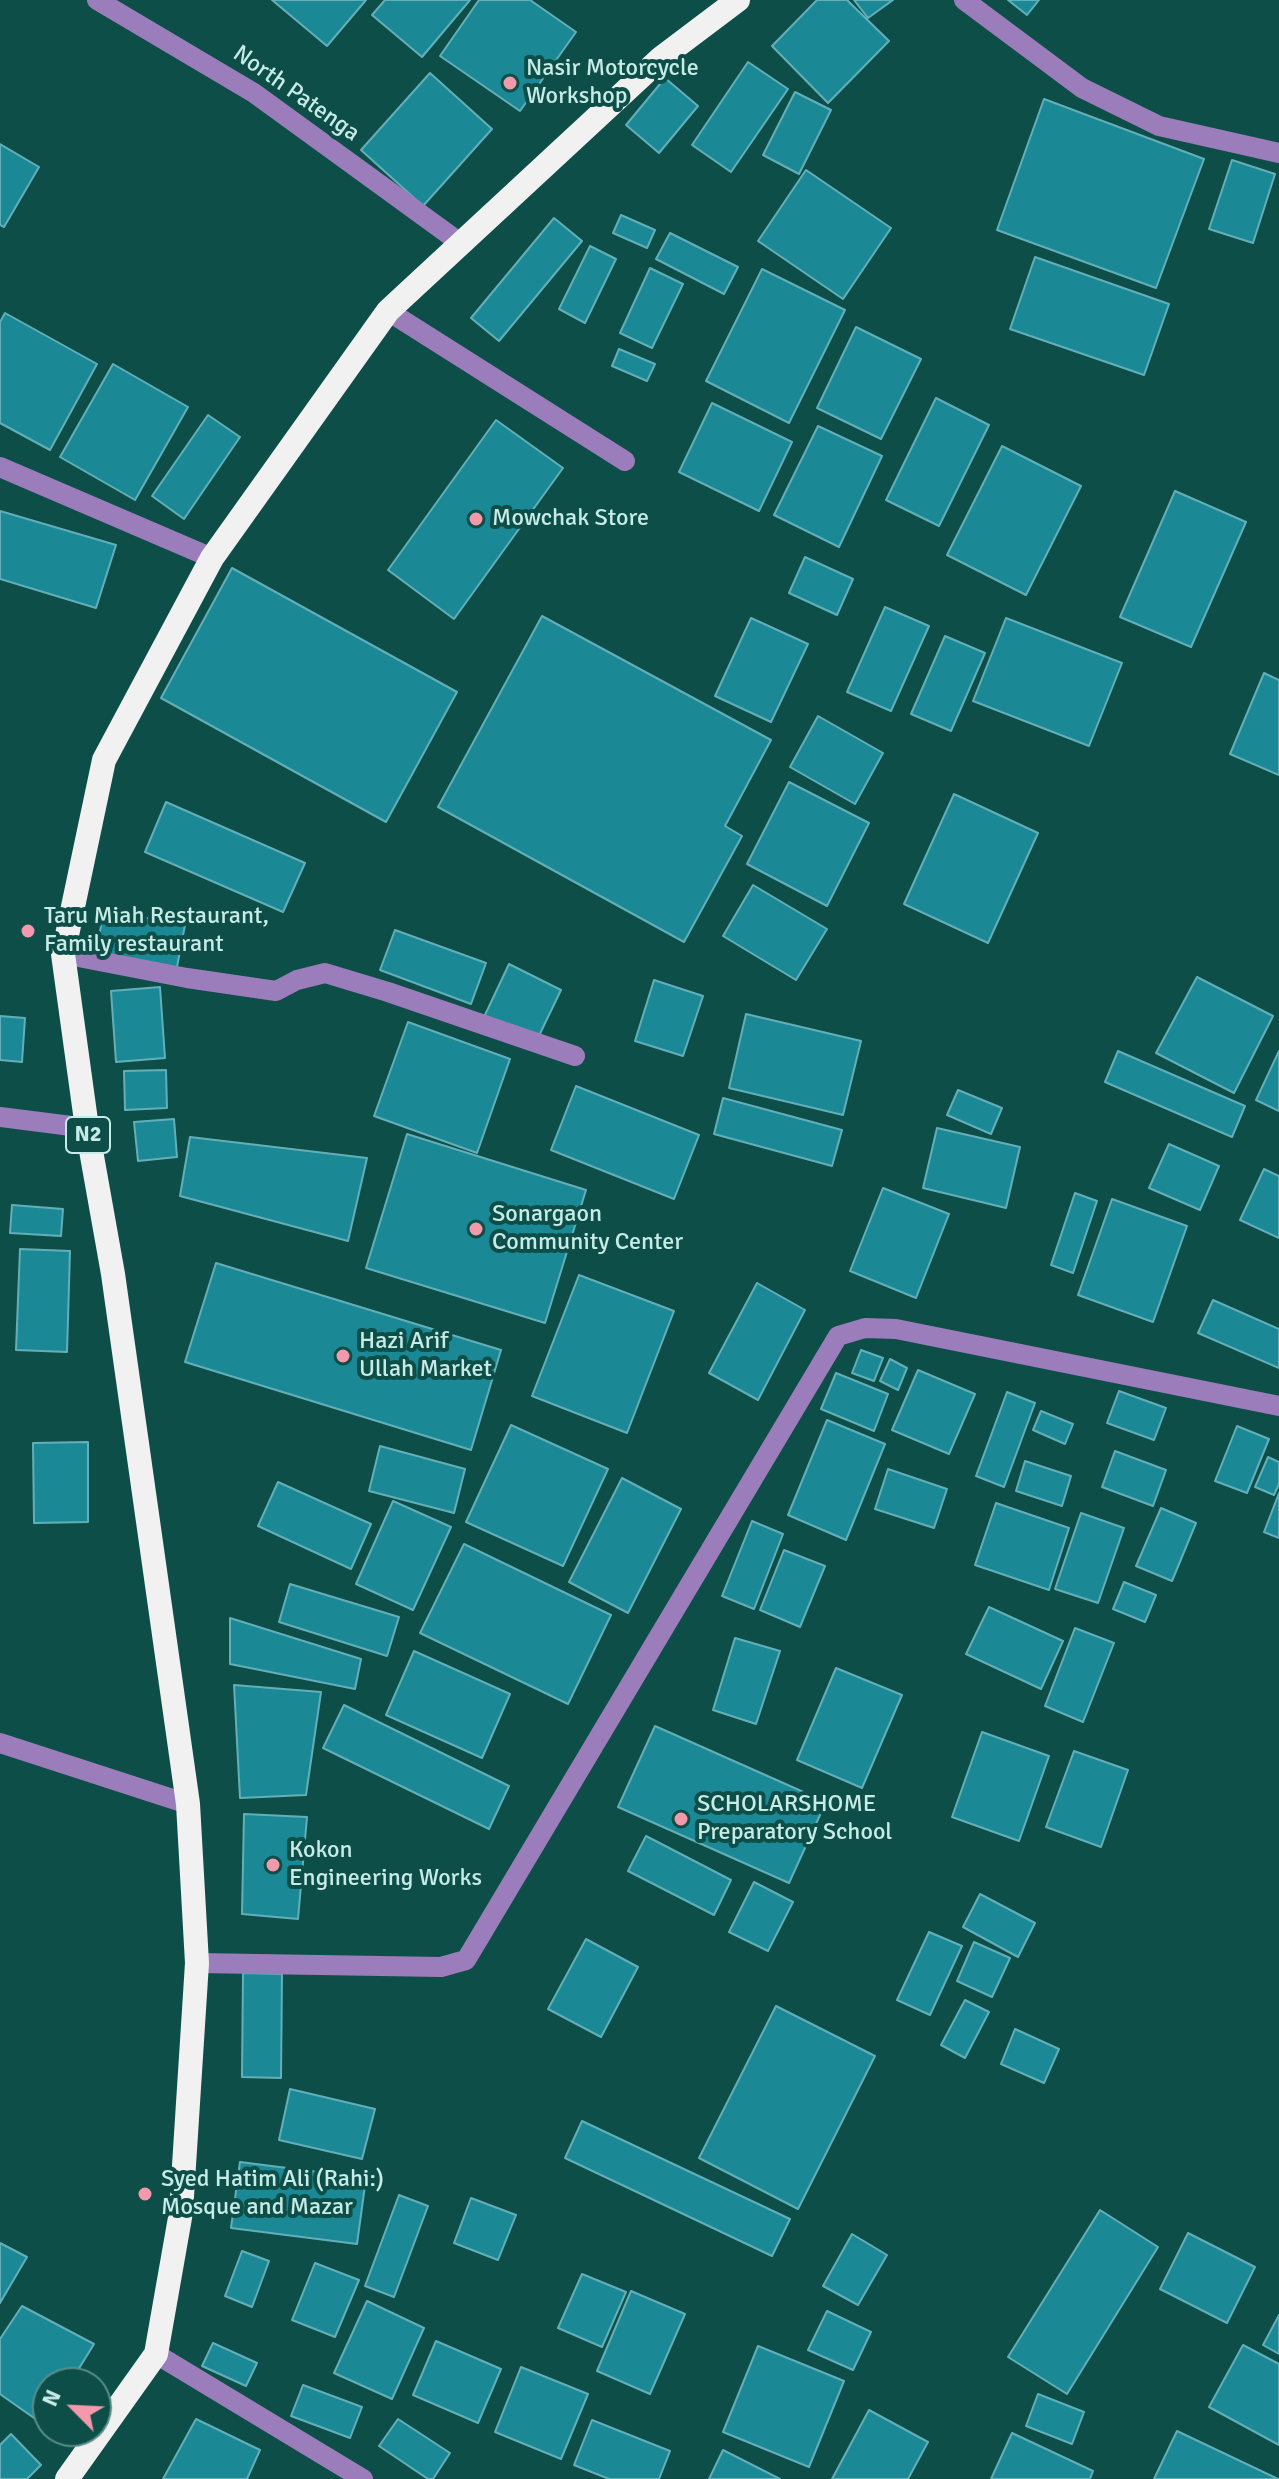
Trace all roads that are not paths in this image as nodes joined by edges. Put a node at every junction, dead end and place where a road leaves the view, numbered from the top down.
1 (97, 0) edge
2 (738, 0) edge
3 (964, 0) edge
4 (1279, 153) edge
5 (459, 242) junction
6 (388, 311) junction
7 (625, 461) dead end
8 (0, 467) edge
9 (212, 558) junction
10 (63, 954) junction
11 (575, 1056) dead end
12 (0, 1117) edge
13 (87, 1128) junction
14 (1279, 1406) edge
15 (0, 1743) edge
16 (188, 1804) junction
17 (197, 1963) junction
18 (156, 2354) junction
19 (67, 2479) edge
20 (363, 2479) edge

1 - 5 street, North Patenga
2 - 5 highway, N2
3 - 4 street
5 - 6 highway, N2
6 - 7 street
6 - 9 highway, N2
8 - 9 street
9 - 10 highway, N2
10 - 11 street
10 - 13 highway, N2
12 - 13 street
13 - 16 highway, N2
14 - 17 street
15 - 16 street
16 - 17 highway, N2
17 - 18 highway, N2
18 - 19 highway, N2
18 - 20 street

